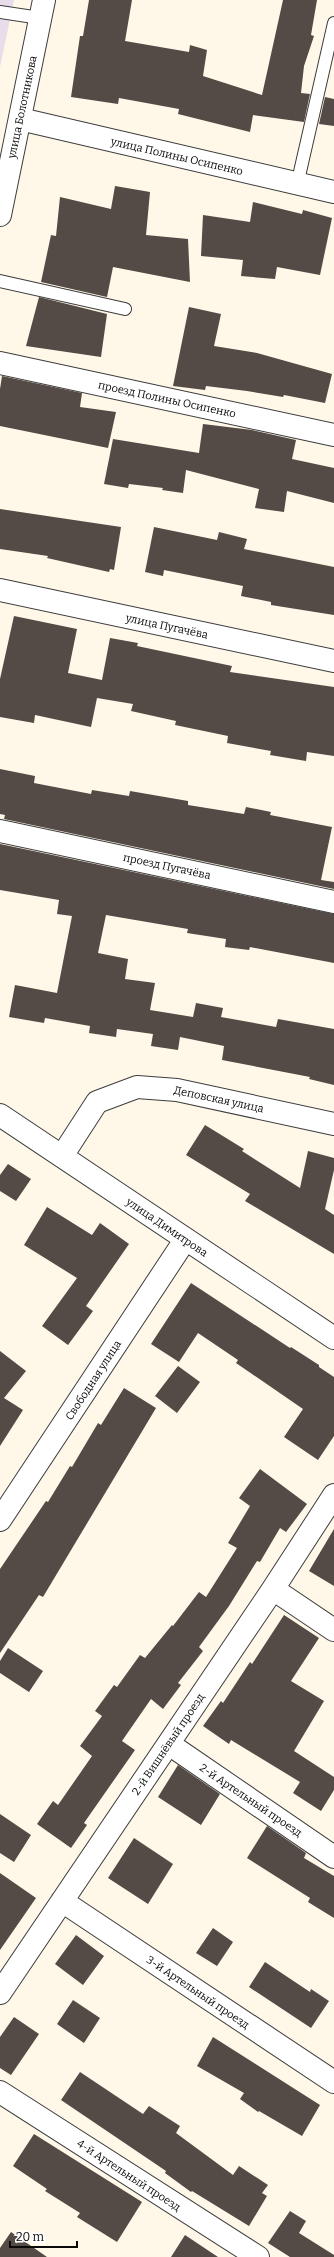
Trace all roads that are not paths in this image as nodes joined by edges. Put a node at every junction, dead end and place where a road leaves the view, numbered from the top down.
1 (42, 9) edge
2 (0, 12) edge
3 (334, 23) edge
4 (20, 119) junction
5 (297, 184) junction
6 (334, 192) edge
7 (0, 215) edge
8 (0, 281) edge
9 (125, 309) dead end
10 (0, 363) edge
11 (334, 435) edge
12 (0, 590) edge
13 (334, 661) edge
14 (0, 831) edge
15 (334, 902) edge
16 (0, 1115) edge
17 (334, 1124) edge
18 (62, 1156) junction
19 (185, 1240) junction
20 (334, 1338) edge
21 (334, 1495) edge
22 (0, 1520) edge
23 (273, 1589) junction
24 (334, 1630) edge
25 (169, 1744) junction
26 (334, 1856) edge
27 (62, 1901) junction
28 (0, 1993) edge
29 (334, 2082) edge
30 (0, 2092) edge
31 (258, 2257) edge

1 - 2 lane
1 - 4 street, улица Болотникова
3 - 5 lane
4 - 5 street, улица Полины Осипенко
4 - 7 street, улица Болотникова
5 - 6 street, улица Полины Осипенко
8 - 9 lane
10 - 11 street, проезд Полины Осипенко
12 - 13 street, улица Пугачёва
14 - 15 street, проезд Пугачёва
16 - 18 street, улица Димитрова
17 - 18 street, Деповская улица
18 - 19 street, улица Димитрова
19 - 20 street, улица Димитрова
19 - 22 street, Свободная улица
21 - 23 street, 2-й Вишнёвый проезд
23 - 24 street
23 - 25 street, 2-й Вишнёвый проезд
25 - 26 street, 2-й Артельный проезд
25 - 27 street, 2-й Вишнёвый проезд
27 - 28 street, 2-й Вишнёвый проезд
27 - 29 street, 3-й Артельный проезд
30 - 31 street, 4-й Артельный проезд

